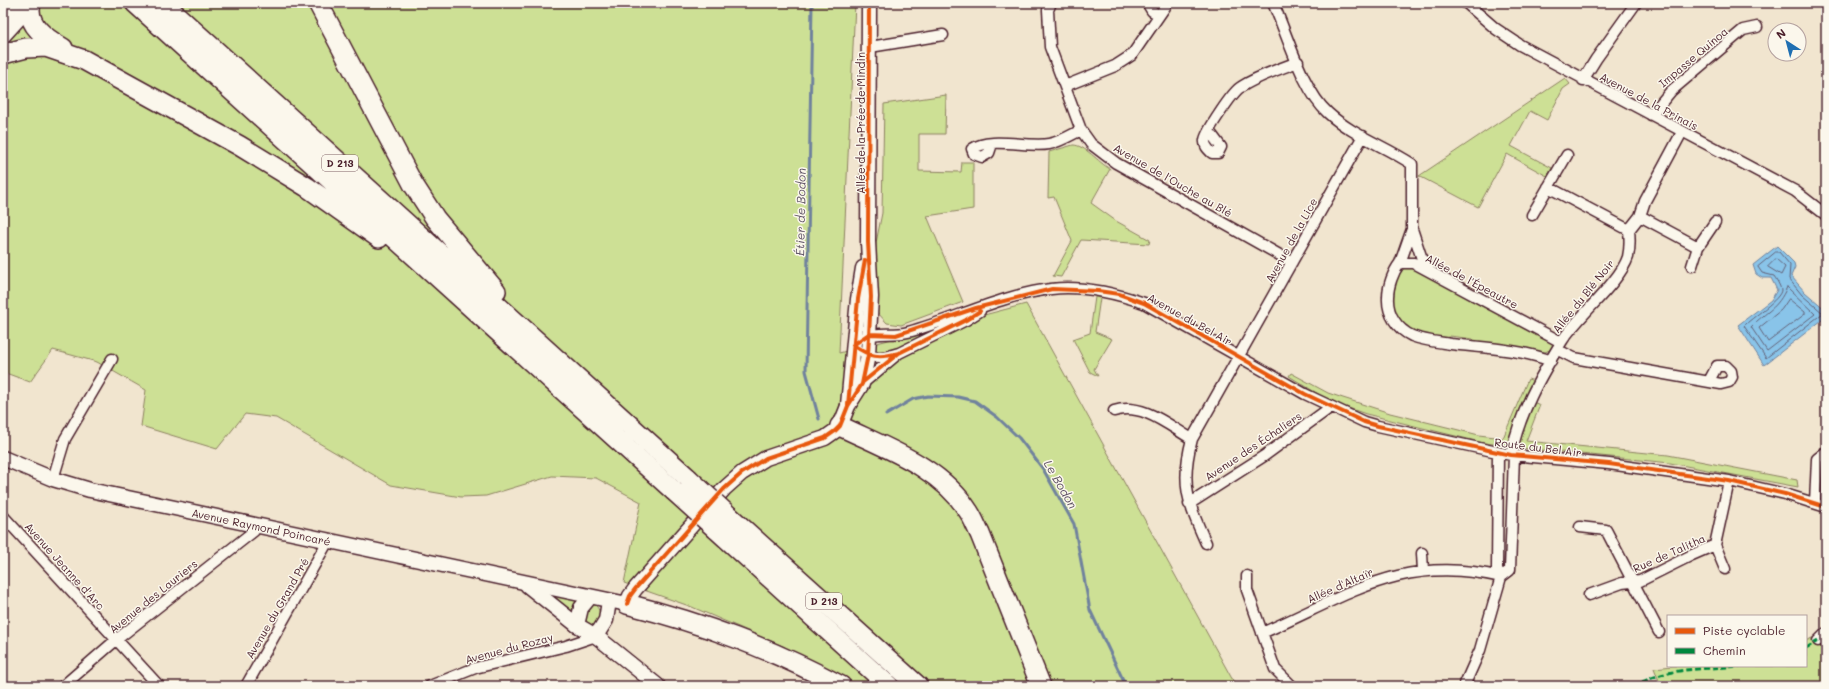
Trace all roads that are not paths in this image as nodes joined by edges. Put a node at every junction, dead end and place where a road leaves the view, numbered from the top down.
1 (135, 3) edge
2 (163, 3) edge
3 (318, 3) edge
4 (869, 3) edge
5 (1051, 3) edge
6 (1150, 3) edge
7 (1165, 3) edge
8 (1273, 3) edge
9 (1466, 3) edge
10 (1636, 3) edge
11 (27, 4) edge
12 (1159, 14) junction
13 (3, 17) edge
14 (1758, 27) dead end
15 (943, 35) dead end
16 (3, 36) edge
17 (870, 47) junction
18 (3, 54) edge
19 (84, 60) junction
20 (1298, 62) junction
21 (1583, 80) junction
22 (1065, 86) junction
23 (1651, 115) junction
24 (1081, 130) junction
25 (1209, 131) dead end
26 (1682, 132) junction
27 (1363, 136) junction
28 (992, 144) dead end
29 (1567, 155) dead end
30 (1548, 187) junction
31 (1532, 215) dead end
32 (1826, 215) edge
33 (1640, 216) junction
34 (1715, 222) dead end
35 (1412, 229) junction
36 (1629, 230) junction
37 (868, 242) junction
38 (1698, 247) junction
39 (1292, 262) junction
40 (1400, 263) junction
41 (1692, 266) dead end
42 (1429, 270) junction
43 (430, 271) junction
44 (990, 305) junction
45 (517, 324) junction
46 (869, 334) junction
47 (853, 345) junction
48 (1560, 346) junction
49 (899, 353) junction
50 (868, 355) junction
51 (1239, 356) junction
52 (112, 359) dead end
53 (1551, 362) junction
54 (1709, 381) dead end
55 (862, 384) junction
56 (848, 406) junction
57 (1330, 407) junction
58 (1114, 411) dead end
59 (840, 426) junction
60 (1192, 439) junction
61 (1498, 452) junction
62 (1826, 452) edge
63 (1512, 455) junction
64 (3, 458) edge
65 (53, 479) junction
66 (1730, 481) junction
67 (1815, 503) junction
68 (1189, 504) junction
69 (1826, 507) edge
70 (3, 516) edge
71 (723, 523) junction
72 (256, 526) junction
73 (1580, 527) dead end
74 (328, 541) junction
75 (1206, 543) dead end
76 (1715, 545) junction
77 (1422, 553) dead end
78 (1725, 569) dead end
79 (1423, 571) junction
80 (1247, 576) dead end
81 (1501, 577) junction
82 (523, 582) junction
83 (1633, 582) junction
84 (1589, 595) dead end
85 (590, 597) junction
86 (618, 603) junction
87 (577, 625) junction
88 (1659, 632) dead end
89 (1262, 633) junction
90 (1826, 633) edge
91 (596, 636) junction
92 (116, 640) junction
93 (1818, 641) dead end
94 (64, 686) edge
95 (159, 686) edge
96 (246, 686) edge
97 (430, 686) edge
98 (658, 686) edge
99 (841, 686) edge
100 (889, 686) edge
101 (918, 686) edge
102 (1041, 686) edge
103 (1292, 686) edge
104 (1464, 686) edge

1 - 43 highway, D 213
2 - 45 highway, D 213
3 - 45 highway
4 - 17 street, Allée de la Prée de Mindin
5 - 22 street, Avenue de l'Ouche au Blé
6 - 12 street
7 - 12 street
8 - 20 street
9 - 21 street, Avenue de la Prinais
10 - 21 street
11 - 13 street
11 - 16 street
11 - 19 highway
12 - 22 street
14 - 23 street, Impasse Quinoa
15 - 17 street
17 - 37 street, Allée de la Prée de Mindin
18 - 19 highway
19 - 43 highway
20 - 25 street
20 - 27 street
21 - 23 street, Avenue de la Prinais
22 - 24 street, Avenue de l'Ouche au Blé
23 - 26 street, Avenue de la Prinais
24 - 28 street
24 - 39 street, Avenue de l'Ouche au Blé
26 - 32 street, Avenue de la Prinais
26 - 33 street
27 - 35 street
27 - 39 street, Avenue de la Lice
29 - 30 street
30 - 31 street
30 - 36 street
33 - 36 street
33 - 38 street
34 - 38 street
35 - 40 street
35 - 42 street
36 - 48 street, Allée du Blé Noir
37 - 46 street
37 - 47 street
38 - 41 street
39 - 51 street, Avenue de la Lice
40 - 42 street, Allée de l'Épeautre
40 - 53 street
42 - 48 street, Allée de l'Épeautre
43 - 71 highway, D 213, bridge
44 - 46 street, Avenue du Bel Air
44 - 49 street, Avenue du Bel Air
44 - 51 street, Avenue du Bel Air
45 - 71 highway, D 213, bridge
46 - 47 street
46 - 50 street
47 - 50 street, Avenue du Bel Air
47 - 56 street
48 - 53 street, Allée du Blé Noir
48 - 54 street, Allée de l'Épeautre
49 - 50 street, Avenue du Bel Air
49 - 55 street, Avenue du Bel Air
50 - 55 street
51 - 57 street, Route du Bel Air
51 - 60 street
52 - 65 street
53 - 63 street, Allée du Blé Noir
55 - 56 street
56 - 59 street
57 - 61 street, Route du Bel Air
57 - 68 street, Avenue des Échaliers
58 - 60 street
59 - 86 street
59 - 102 highway
60 - 68 street
61 - 63 street, Route du Bel Air
61 - 81 street
62 - 67 street
63 - 66 street, Route du Bel Air
63 - 81 street, Allée du Blé Noir
64 - 65 street, Avenue Raymond Poincaré
65 - 72 street, Avenue Raymond Poincaré
66 - 67 street, Route du Bel Air
66 - 76 street, Rue de Talitha
67 - 69 street, Route du Bel Air
68 - 75 street
70 - 92 street, Avenue Jeanne d'Arc
71 - 100 highway, D 213
71 - 101 highway, D 213
72 - 74 street, Avenue Raymond Poincaré
72 - 92 street, Avenue des Lauriers
73 - 83 street, Rue de Talitha
74 - 82 street, Avenue Raymond Poincaré
74 - 96 street, Avenue du Grand Pré
76 - 78 street, Rue de Talitha
76 - 83 street, Rue de Talitha
77 - 79 street
79 - 81 street, Allée d'Altaïr
79 - 89 street, Allée d'Altaïr
80 - 89 street
81 - 104 street
82 - 85 street, Avenue Raymond Poincaré
82 - 87 street, Avenue Raymond Poincaré
83 - 84 street, Rue de Talitha
83 - 88 street, Rue de Talitha
85 - 86 street, Avenue Raymond Poincaré
85 - 87 street
86 - 91 street
86 - 99 highway
87 - 91 street, Avenue Raymond Poincaré
89 - 103 street
90 - 93 street
91 - 97 street, Avenue du Rozay
91 - 98 street, Avenue Raymond Poincaré
92 - 94 street, Avenue des Lauriers
92 - 95 street, Avenue Jeanne d'Arc

